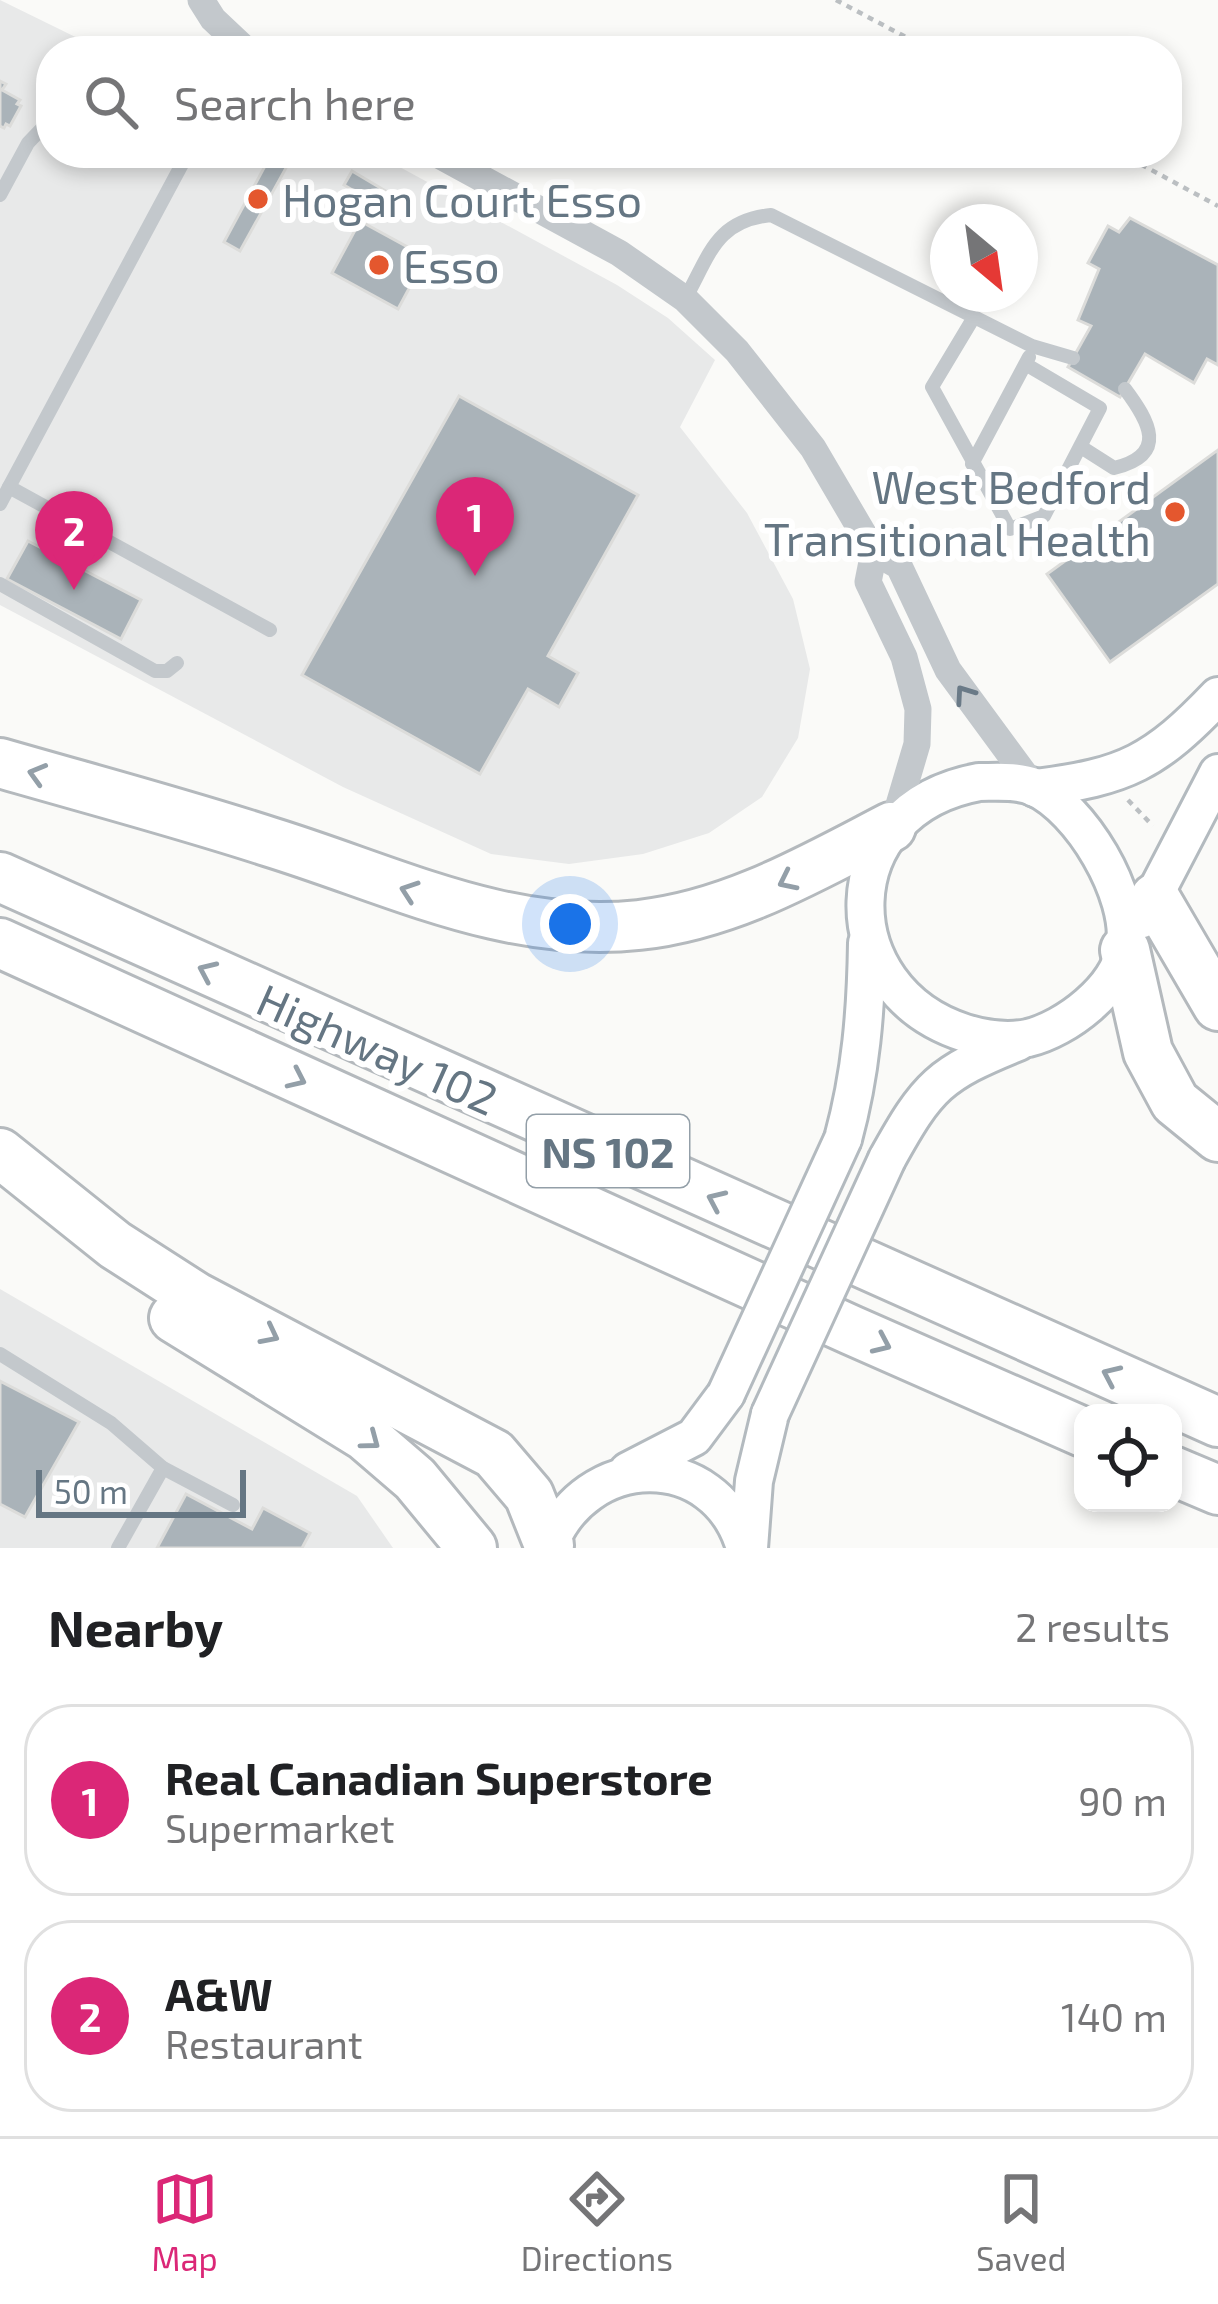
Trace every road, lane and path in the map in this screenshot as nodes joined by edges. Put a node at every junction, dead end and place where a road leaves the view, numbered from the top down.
1 (201, 0) edge
2 (836, 0) edge
3 (231, 36) edge
4 (904, 36) edge
5 (36, 135) edge
6 (180, 168) edge
7 (463, 168) edge
8 (1148, 168) edge
9 (0, 195) edge
10 (1218, 206) edge
11 (685, 299) junction
12 (974, 317) junction
13 (1033, 346) junction
14 (1073, 358) dead end
15 (1027, 365) junction
16 (1125, 389) dead end
17 (1081, 447) junction
18 (972, 464) junction
19 (8, 487) junction
20 (0, 504) edge
21 (874, 552) junction
22 (0, 584) edge
23 (270, 630) dead end
24 (177, 664) dead end
25 (1218, 696) edge
26 (0, 763) edge
27 (1218, 773) edge
28 (1035, 788) junction
29 (1124, 796) dead end
30 (892, 826) junction
31 (1166, 838) dead end
32 (0, 877) edge
33 (1155, 898) junction
34 (867, 933) junction
35 (0, 943) edge
36 (1125, 949) junction
37 (1218, 1006) edge
38 (1030, 1037) junction
39 (1218, 1137) edge
40 (0, 1154) edge
41 (0, 1184) edge
42 (0, 1354) edge
43 (1218, 1423) edge
44 (1074, 1428) edge
45 (163, 1468) junction
46 (1182, 1475) edge
47 (599, 1483) junction
48 (1218, 1490) edge
49 (233, 1505) dead end
50 (549, 1546) edge
51 (118, 1548) edge
52 (472, 1548) edge
53 (747, 1548) edge

1 - 3 street
2 - 4 path
5 - 9 lane
6 - 19 lane
7 - 11 street
8 - 10 path
11 - 12 lane
11 - 21 street
12 - 13 lane
12 - 18 lane
13 - 14 lane
13 - 15 lane
15 - 17 lane
15 - 18 lane
16 - 17 lane
17 - 18 lane
19 - 20 lane
19 - 23 lane
28 -> 21 street
21 - 30 street
22 - 24 lane
25 - 28 main road
30 -> 26 highway
27 - 33 main road
28 - 30 main road
28 - 36 main road
29 - 31 path
30 - 34 main road
43 -> 32 highway, Highway 102 / NS 102
33 - 36 main road
33 - 37 highway
34 - 38 main road
34 - 47 main road, bridge
35 -> 44 highway, Highway 102 / NS 102
36 - 38 main road
36 - 39 highway
38 - 53 main road, bridge
40 -> 50 highway
41 -> 52 highway
42 - 45 lane
45 - 49 lane
45 - 51 lane
46 - 48 highway
47 - 50 main road
47 - 53 main road

